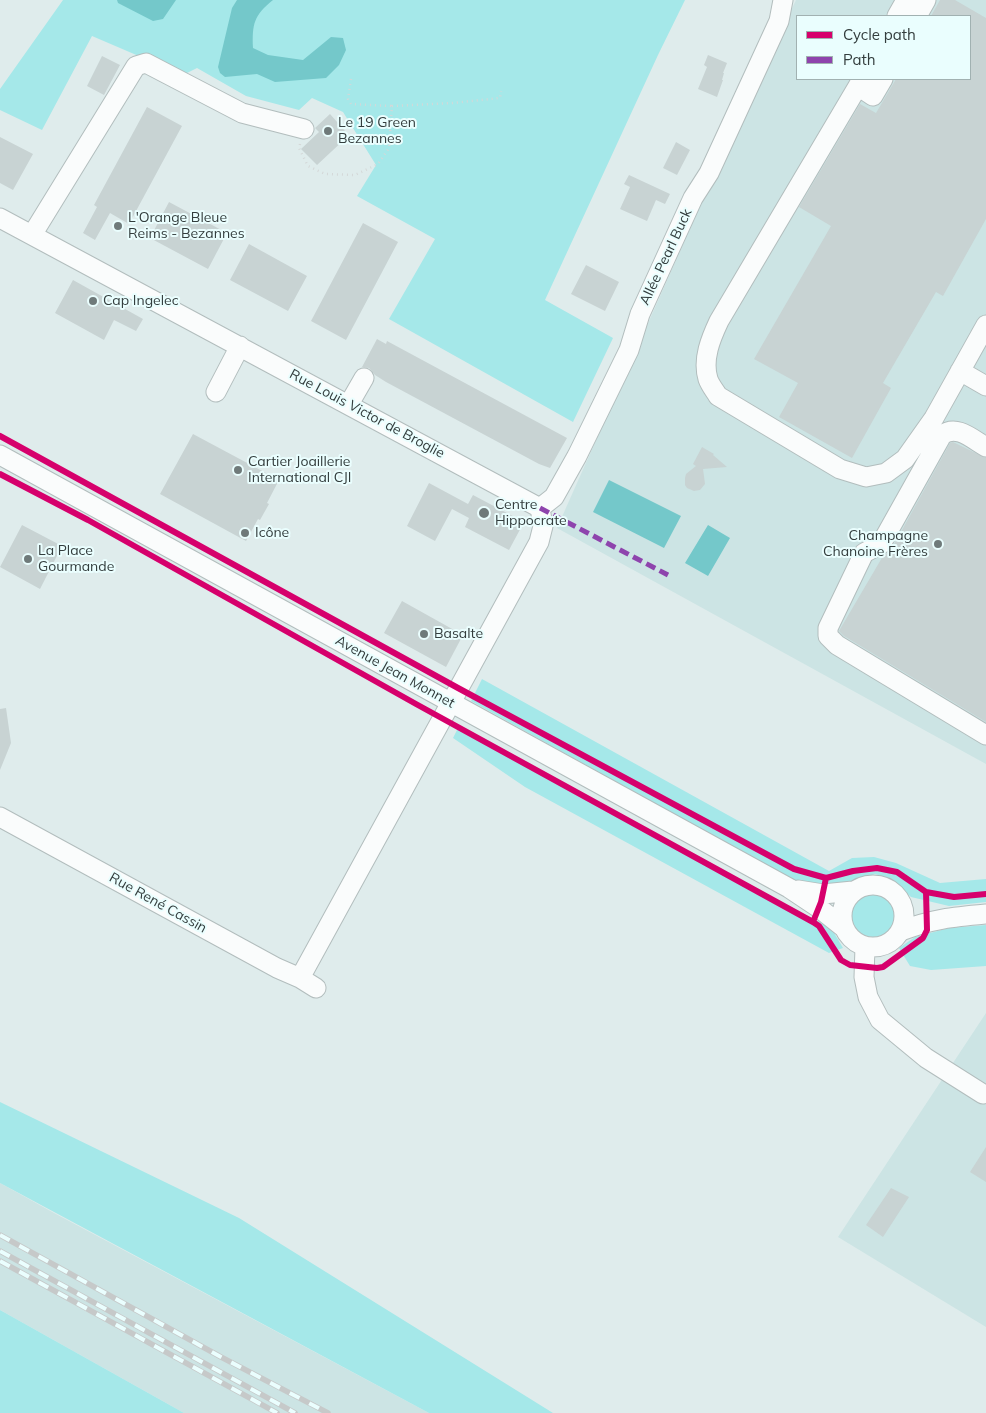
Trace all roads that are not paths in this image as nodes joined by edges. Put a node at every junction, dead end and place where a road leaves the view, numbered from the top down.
1 (782, 0) edge
2 (906, 0) edge
3 (926, 0) edge
4 (898, 15) edge
5 (918, 15) edge
6 (882, 80) edge
7 (860, 82) edge
8 (304, 129) road end
9 (0, 218) edge
10 (32, 234) junction
11 (986, 325) edge
12 (240, 346) junction
13 (960, 371) junction
14 (364, 378) dead end
15 (986, 386) edge
16 (216, 392) dead end
17 (349, 404) junction
18 (986, 447) edge
19 (0, 455) edge
20 (540, 508) junction
21 (451, 703) junction
22 (986, 735) edge
23 (0, 816) edge
24 (790, 888) junction
25 (853, 891) junction
26 (900, 900) junction
27 (986, 914) edge
28 (953, 916) junction
29 (843, 927) junction
30 (901, 931) junction
31 (865, 947) junction
32 (300, 978) junction
33 (316, 988) dead end
34 (983, 1094) dead end

1 - 20 street, Allée Pearl Buck
2 - 4 street
3 - 5 street
6 - 7 street
7 - 13 street
8 - 10 street
9 - 10 street, Rue Louis Victor de Broglie
10 - 12 street, Rue Louis Victor de Broglie
11 - 13 street
12 - 16 street
12 - 17 street, Rue Louis Victor de Broglie
13 - 15 street
14 - 17 street
17 - 20 street, Rue Louis Victor de Broglie
18 - 22 street
19 - 21 street, Avenue Jean Monnet
20 - 21 street
21 - 24 street, Avenue Jean Monnet
21 - 32 street
23 - 32 street, Rue René Cassin
24 - 25 street, Avenue Jean Monnet
24 - 29 street, Avenue Jean Monnet
25 - 26 street
25 - 29 street
26 - 28 street
26 - 30 street
27 - 28 street
28 - 30 street
29 - 31 street
30 - 31 street
31 - 34 street
32 - 33 street, Rue René Cassin

